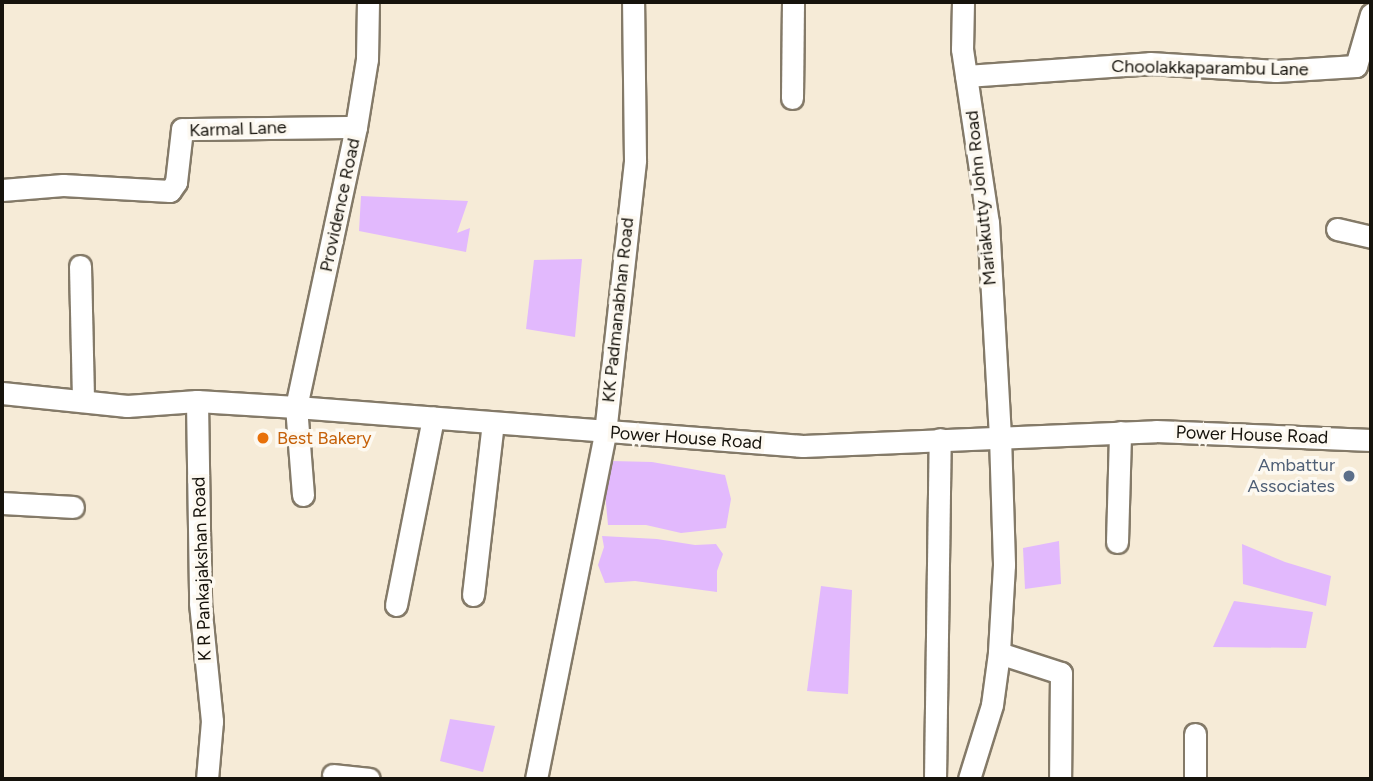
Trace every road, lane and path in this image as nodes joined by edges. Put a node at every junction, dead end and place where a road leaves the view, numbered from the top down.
1 (368, 2) edge
2 (633, 2) edge
3 (793, 2) edge
4 (963, 2) edge
5 (1371, 13) edge
6 (967, 76) junction
7 (792, 98) dead end
8 (356, 127) junction
9 (2, 190) edge
10 (1337, 229) dead end
11 (1371, 237) edge
12 (80, 266) dead end
13 (2, 393) edge
14 (83, 401) junction
15 (197, 401) junction
16 (296, 407) junction
17 (433, 418) junction
18 (493, 423) junction
19 (1120, 432) junction
20 (605, 433) junction
21 (1000, 436) junction
22 (940, 439) junction
23 (1371, 440) edge
24 (303, 495) dead end
25 (2, 503) edge
26 (73, 508) dead end
27 (1117, 541) dead end
28 (473, 595) dead end
29 (396, 605) dead end
30 (999, 653) junction
31 (1195, 734) dead end
32 (333, 775) dead end
33 (206, 779) edge
34 (369, 779) edge
35 (536, 779) edge
36 (935, 779) edge
37 (969, 779) edge
38 (1060, 779) edge
39 (1195, 779) edge

1 - 8 street, Providence Road
2 - 20 street, KK Padmanabhan Road
3 - 7 street
4 - 6 street, Mariakutty John Road
5 - 6 street, Choolakkaparambu Lane
6 - 21 street, Mariakutty John Road
8 - 9 street, Karmal Lane
8 - 16 street, Providence Road
10 - 11 street
12 - 14 street
13 - 14 street, Power House Road
14 - 15 street, Power House Road
15 - 16 street, Power House Road
15 - 33 street, K R Pankajakshan Road
16 - 17 street, Power House Road
16 - 24 street, Providence Road
17 - 18 street, Power House Road
17 - 29 street
18 - 20 street, Power House Road
18 - 28 street
19 - 21 street, Power House Road
19 - 23 street, Power House Road
19 - 27 street
20 - 22 street, Power House Road
20 - 35 street, KK Padmanabhan Road
21 - 22 street, Power House Road
21 - 30 street, Mariakutty John Road
22 - 36 street
25 - 26 street
30 - 37 street, Mariakutty John Road
30 - 38 street
31 - 39 street
32 - 34 street

